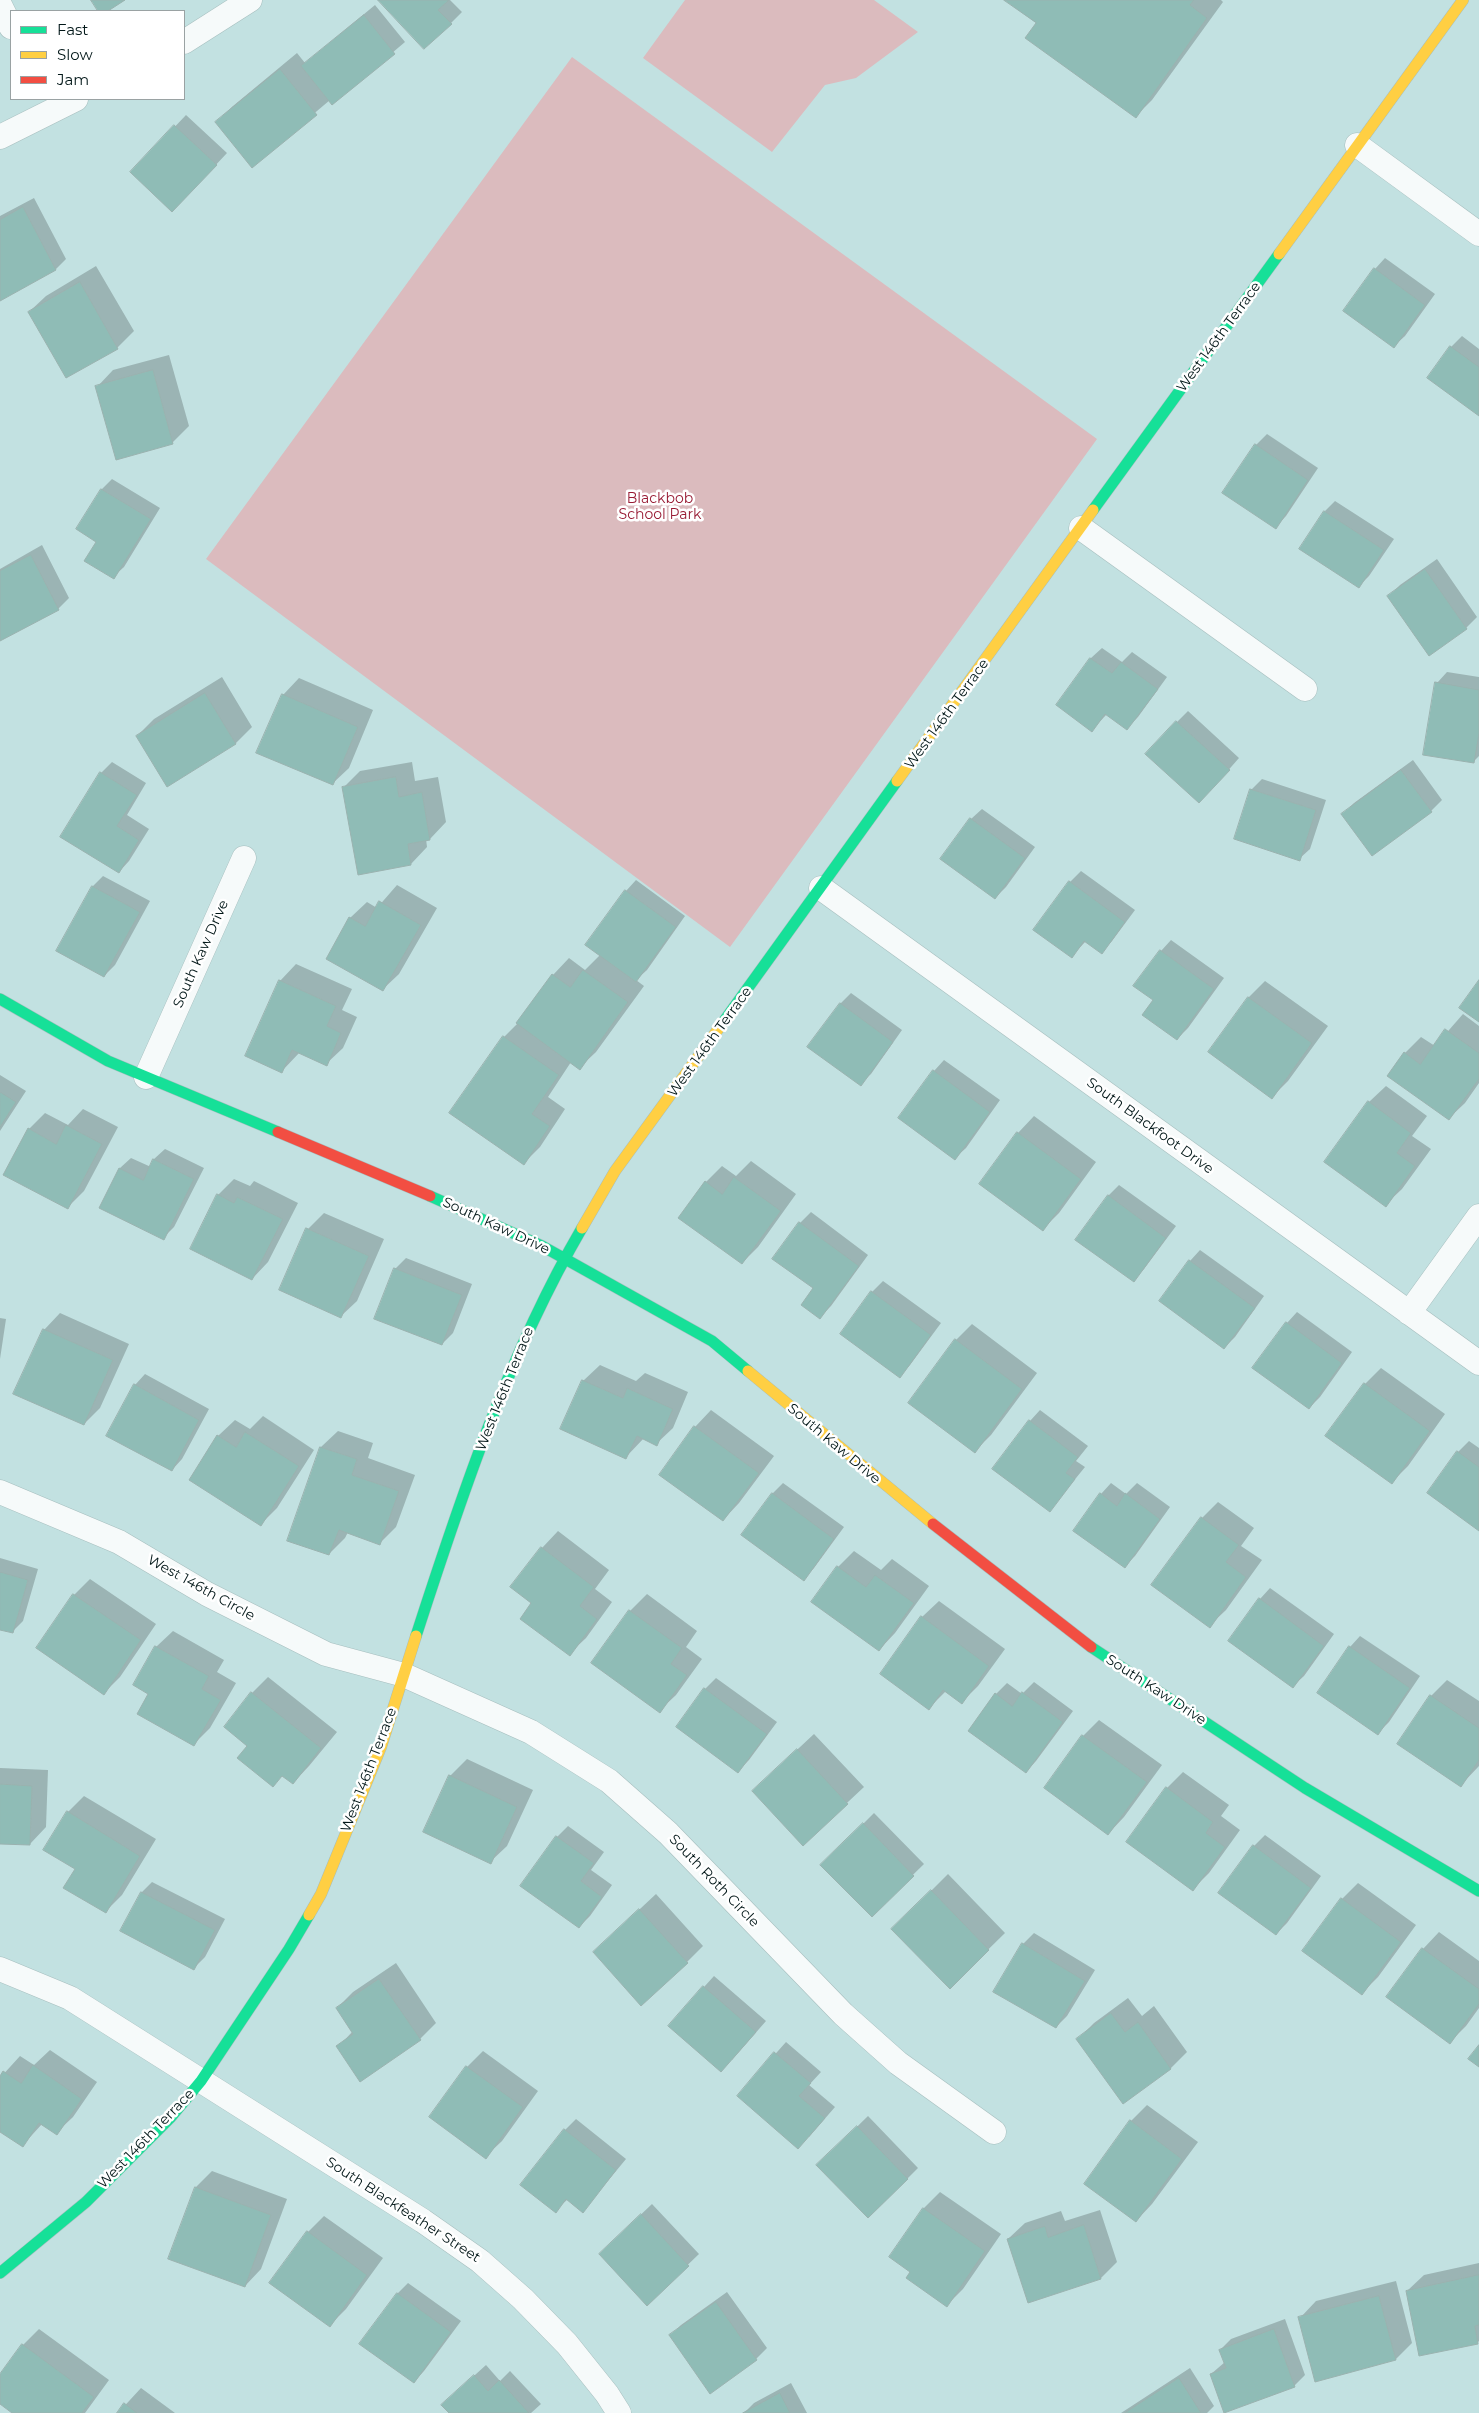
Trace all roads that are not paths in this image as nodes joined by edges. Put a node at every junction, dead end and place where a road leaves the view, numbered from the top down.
1 (250, 0) edge
2 (1463, 0) edge
3 (0, 5) edge
4 (10, 25) edge
5 (185, 41) edge
6 (72, 100) edge
7 (50, 105) edge
8 (0, 137) edge
9 (1357, 145) junction
10 (1479, 234) edge
11 (1081, 528) junction
12 (1305, 690) dead end
13 (244, 858) dead end
14 (821, 888) junction
15 (0, 1000) edge
16 (146, 1078) junction
17 (1479, 1216) edge
18 (564, 1258) junction
19 (1409, 1313) junction
20 (1479, 1363) edge
21 (0, 1492) edge
22 (404, 1674) junction
23 (1479, 1891) edge
24 (0, 1969) edge
25 (201, 2081) junction
26 (994, 2132) dead end
27 (0, 2273) edge
28 (619, 2413) edge

1 - 5 street
2 - 9 street, West 146th Terrace
3 - 4 street
6 - 7 street
7 - 8 street
9 - 10 street
9 - 11 street, West 146th Terrace
11 - 12 street
11 - 14 street, West 146th Terrace
13 - 16 street, South Kaw Drive
14 - 18 street, West 146th Terrace
14 - 19 street, South Blackfoot Drive
15 - 16 street, South Kaw Drive
16 - 18 street, South Kaw Drive
17 - 19 street
18 - 22 street, West 146th Terrace
18 - 23 street, South Kaw Drive
19 - 20 street, South Blackfoot Drive
21 - 22 street, West 146th Circle
22 - 25 street, West 146th Terrace
22 - 26 street, South Roth Circle
24 - 25 street, South Blackfeather Street
25 - 27 street, West 146th Terrace
25 - 28 street, South Blackfeather Street

